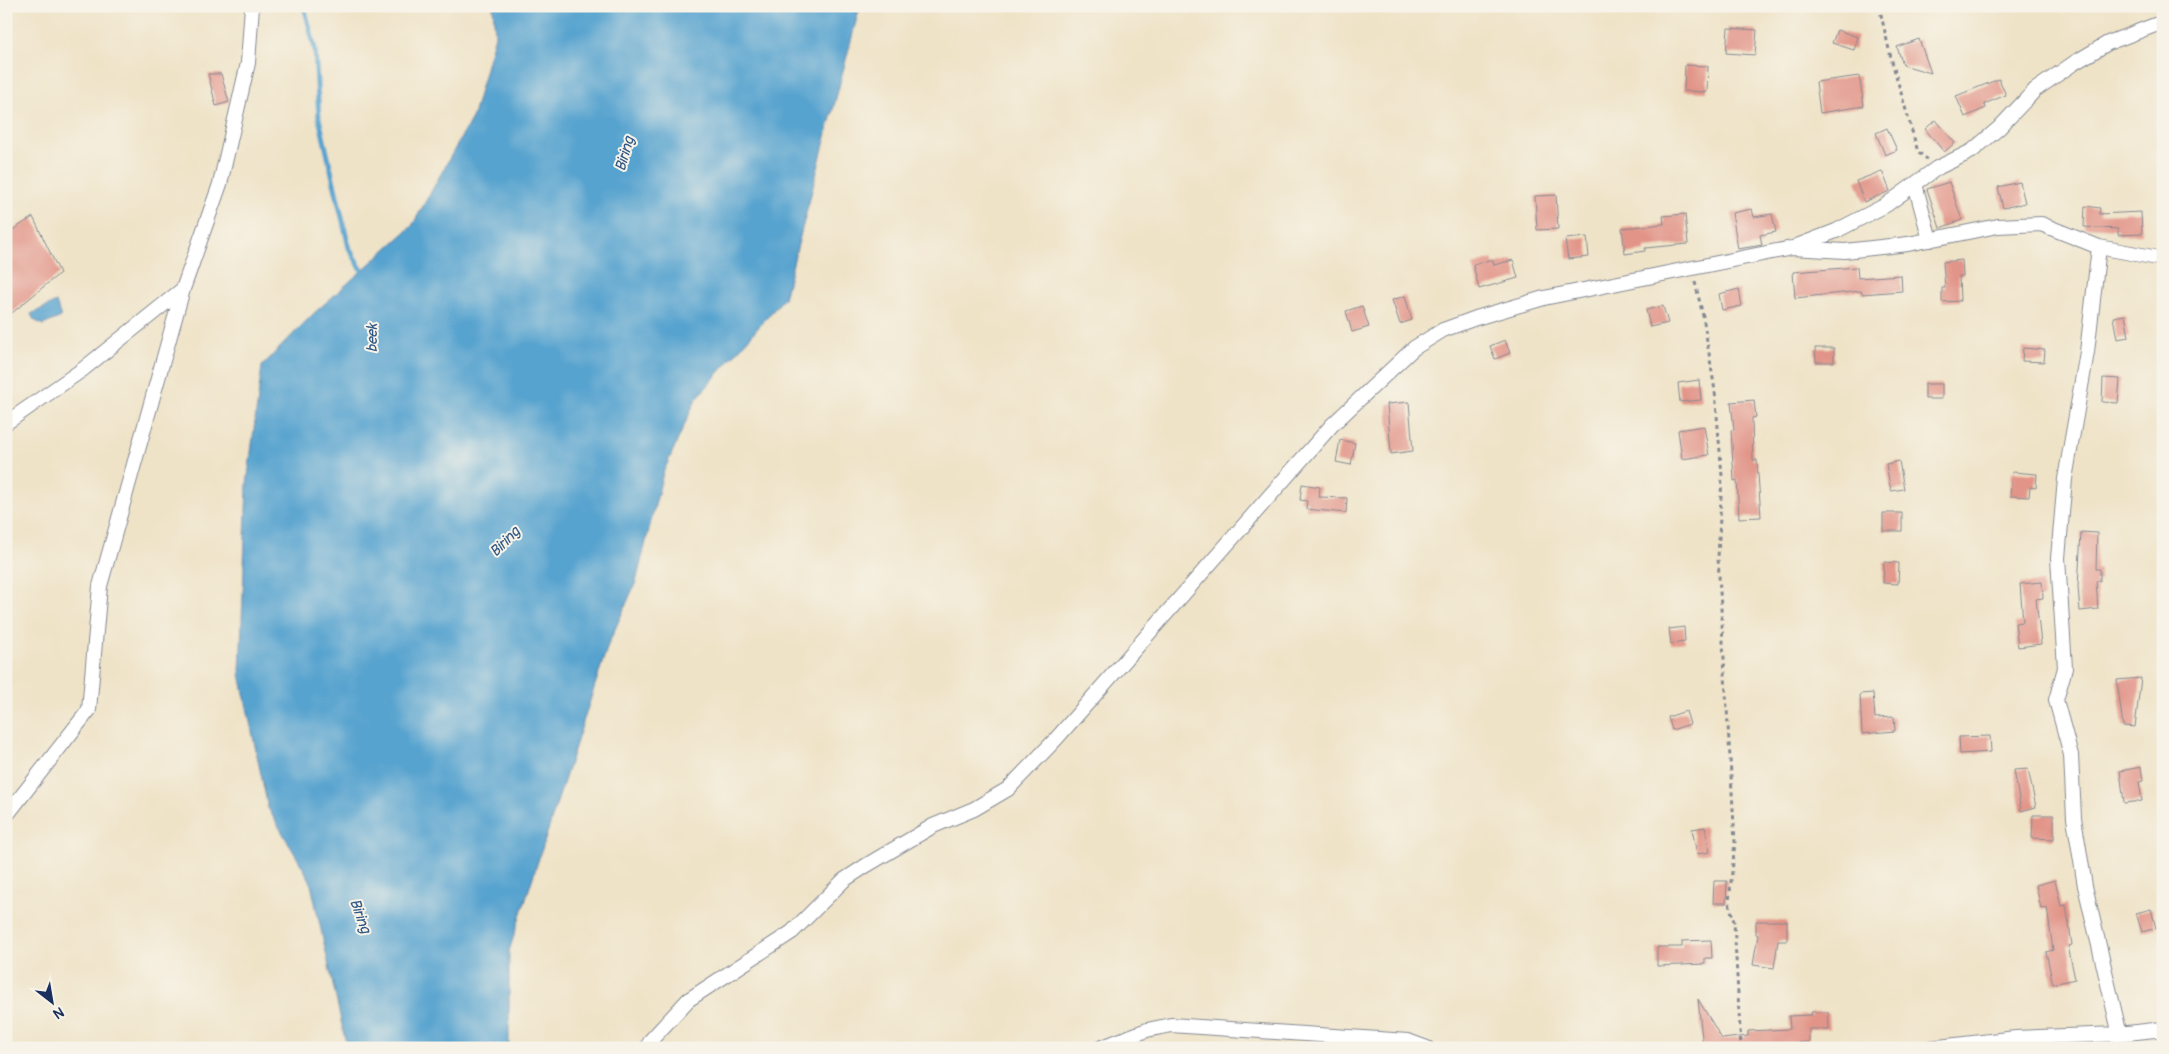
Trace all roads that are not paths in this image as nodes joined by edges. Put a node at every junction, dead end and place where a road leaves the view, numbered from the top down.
1 (252, 6) edge
2 (2163, 22) edge
3 (1915, 184) junction
4 (1930, 240) junction
5 (2099, 247) junction
6 (1792, 248) junction
7 (2163, 259) edge
8 (183, 288) junction
9 (6, 423) edge
10 (6, 816) edge
11 (2163, 1029) edge
12 (2120, 1034) junction
13 (647, 1048) edge
14 (1100, 1048) edge
15 (1427, 1048) edge
16 (1930, 1048) edge
17 (2123, 1048) edge

1 - 8 street
2 - 3 street
3 - 4 street
3 - 6 street
4 - 5 street
4 - 6 street
5 - 7 street
5 - 12 street
6 - 13 street
8 - 9 street
8 - 10 street
11 - 12 street
12 - 16 street
12 - 17 street
14 - 15 street

